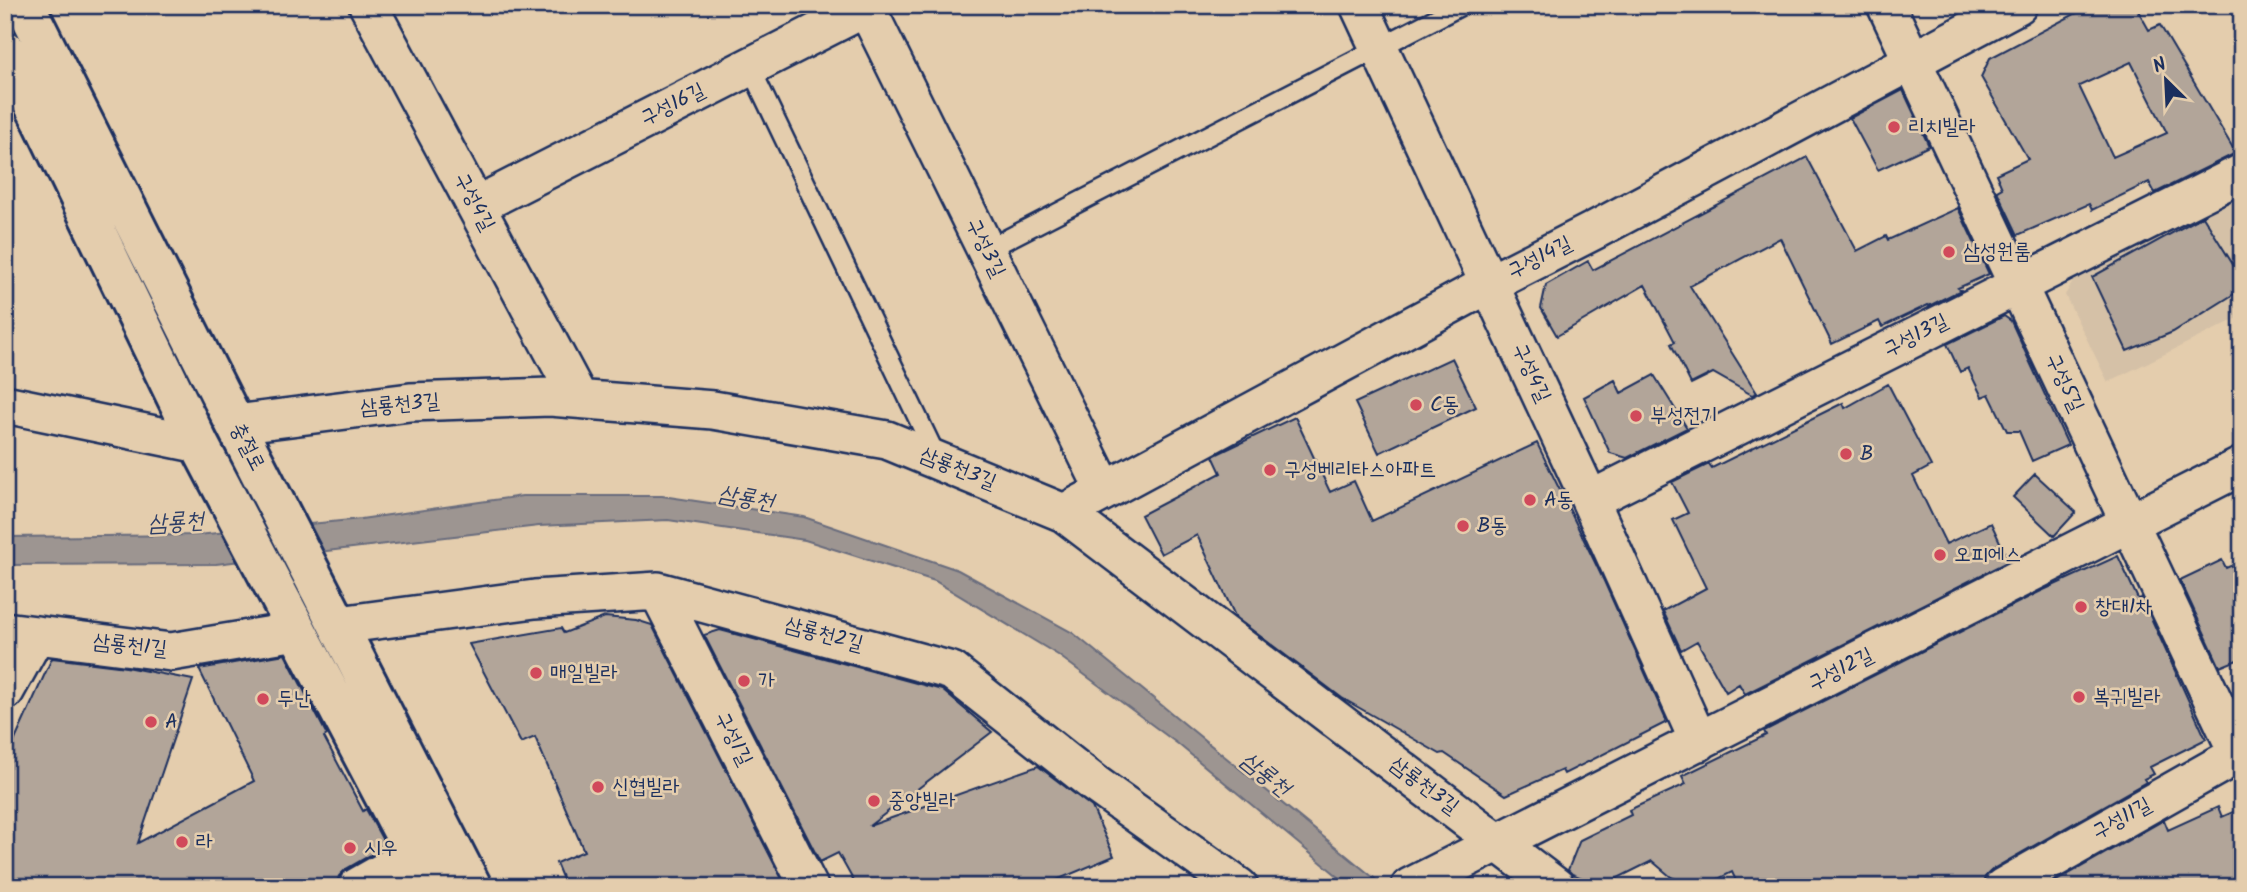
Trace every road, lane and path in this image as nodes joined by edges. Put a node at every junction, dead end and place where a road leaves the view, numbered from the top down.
1 (25, 5) edge
2 (368, 5) edge
3 (1359, 5) edge
4 (1462, 5) edge
5 (1886, 5) edge
6 (2018, 5) edge
7 (868, 6) edge
8 (1378, 47) junction
9 (5, 51) edge
10 (1913, 61) junction
11 (750, 67) junction
12 (5, 78) edge
13 (42, 120) junction
14 (2242, 173) edge
15 (476, 205) junction
16 (986, 250) junction
17 (1489, 284) junction
18 (2018, 284) junction
19 (579, 399) junction
20 (5, 404) edge
21 (240, 435) junction
22 (199, 444) junction
23 (939, 461) junction
24 (2242, 466) edge
25 (1105, 491) junction
26 (1590, 500) junction
27 (1064, 513) junction
28 (2130, 523) junction
29 (658, 592) junction
30 (332, 610) junction
31 (288, 615) junction
32 (21, 633) edge
33 (5, 691) edge
34 (1699, 742) junction
35 (2240, 756) edge
36 (1497, 842) junction
37 (424, 870) edge
38 (1425, 879) edge
39 (357, 887) edge
40 (472, 887) edge
41 (809, 887) edge
42 (1239, 887) edge
43 (1556, 887) edge
44 (2003, 887) edge

1 - 21 street, 충절로
2 - 15 street, 구성4길
3 - 8 street, 구성4길
4 - 8 lane
5 - 10 street, 구성5길
6 - 10 street, 구성14길
7 - 11 street, 구성16길
7 - 16 street, 구성3길
8 - 16 lane
8 - 17 street, 구성4길
9 - 13 street, 충절로
10 - 17 street, 구성14길
10 - 18 street, 구성5길
11 - 15 street, 구성16길
11 - 23 lane
12 - 13 street
13 - 22 street, 충절로
14 - 18 street, 구성13길
15 - 19 street, 구성4길
16 - 25 street, 구성3길
17 - 25 street, 구성14길
17 - 26 street, 구성4길
18 - 26 street, 구성13길
18 - 28 street, 구성5길
19 - 21 street, 삼룡천3길
19 - 23 street, 삼룡천3길
20 - 22 street
21 - 30 street, 충절로
22 - 31 street, 충절로
23 - 27 street, 삼룡천3길
24 - 28 street, 구성12길
25 - 27 street, 구성14길
26 - 34 street, 구성4길
27 - 36 street, 삼룡천3길
28 - 34 street, 구성12길
28 - 35 street, 구성5길
29 - 30 street, 삼룡천2길
29 - 41 street, 구성1길
29 - 42 street, 삼룡천2길
30 - 40 street, 충절로
31 - 32 street, 삼룡천1길
31 - 37 street
32 - 33 street
34 - 36 street, 구성12길
35 - 44 street, 구성11길
36 - 38 street, 구성12길
36 - 43 street, 삼룡천3길
37 - 39 street

